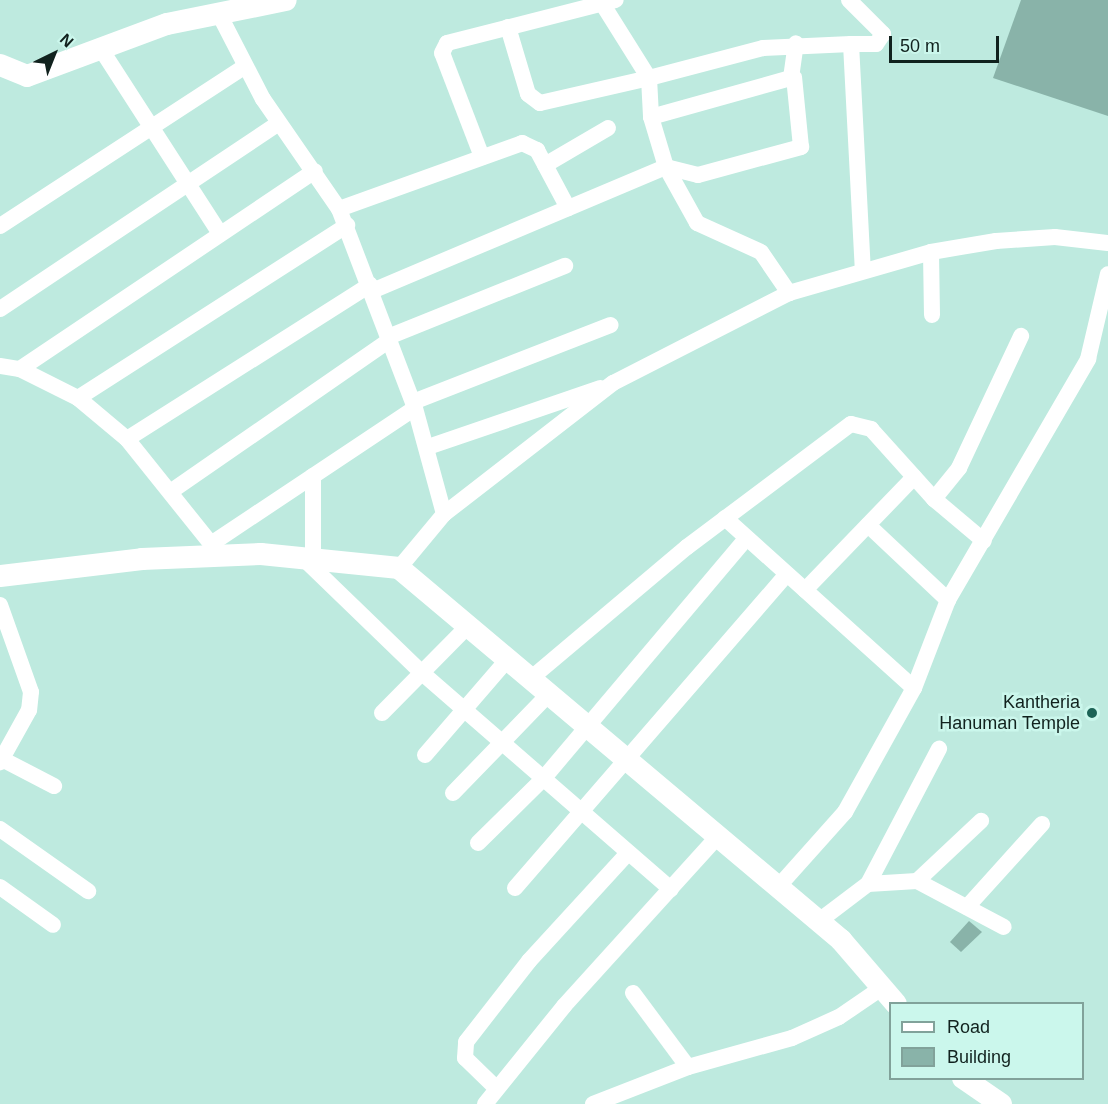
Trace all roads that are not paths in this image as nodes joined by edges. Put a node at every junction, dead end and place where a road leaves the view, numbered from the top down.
1 (286, 0) edge
2 (849, 0) edge
3 (606, 1) edge
4 (218, 12) junction
5 (508, 27) junction
6 (796, 43) junction
7 (851, 44) junction
8 (101, 49) junction
9 (0, 65) edge
10 (244, 67) junction
11 (794, 76) junction
12 (649, 78) junction
13 (651, 117) junction
14 (279, 123) junction
15 (608, 128) dead end
16 (153, 129) junction
17 (482, 158) junction
18 (545, 165) junction
19 (666, 167) junction
20 (315, 171) junction
21 (188, 183) junction
22 (568, 208) junction
23 (339, 210) junction
24 (347, 225) junction
25 (0, 226) edge
26 (220, 234) junction
27 (1108, 243) edge
28 (931, 252) junction
29 (565, 266) dead end
30 (863, 271) junction
31 (1108, 274) edge
32 (371, 288) junction
33 (789, 293) junction
34 (0, 309) edge
35 (932, 315) dead end
36 (610, 325) dead end
37 (1020, 336) dead end
38 (389, 338) junction
39 (0, 366) edge
40 (20, 369) junction
41 (613, 383) junction
42 (78, 398) junction
43 (414, 405) junction
44 (127, 439) junction
45 (428, 447) junction
46 (314, 476) junction
47 (914, 477) junction
48 (172, 490) junction
49 (934, 499) junction
50 (444, 514) junction
51 (724, 518) junction
52 (868, 525) junction
53 (746, 539) junction
54 (984, 541) junction
55 (213, 550) junction
56 (308, 559) junction
57 (399, 568) junction
58 (786, 575) junction
59 (0, 576) edge
60 (805, 590) junction
61 (948, 600) junction
62 (0, 605) edge
63 (467, 627) junction
64 (506, 661) junction
65 (421, 672) junction
66 (529, 681) junction
67 (914, 688) junction
68 (547, 696) junction
69 (464, 709) junction
70 (382, 713) dead end
71 (586, 729) junction
72 (502, 743) junction
73 (939, 749) dead end
74 (425, 755) dead end
75 (1, 760) edge
76 (625, 762) junction
77 (543, 779) junction
78 (54, 786) dead end
79 (453, 793) dead end
80 (582, 813) junction
81 (981, 821) dead end
82 (1042, 824) dead end
83 (0, 829) edge
84 (717, 837) junction
85 (478, 843) dead end
86 (627, 854) junction
87 (917, 881) junction
88 (868, 884) junction
89 (0, 887) edge
90 (778, 887) junction
91 (515, 888) dead end
92 (671, 889) junction
93 (88, 891) dead end
94 (967, 907) junction
95 (819, 921) junction
96 (53, 925) dead end
97 (1004, 927) dead end
98 (633, 993) dead end
99 (890, 995) edge
100 (688, 1067) junction
101 (496, 1088) junction
102 (969, 1092) edge
103 (485, 1104) edge
104 (593, 1104) edge
105 (1001, 1104) edge

1 - 4 main road
2 - 7 street
3 - 5 street
3 - 12 street
4 - 8 main road
4 - 10 street
5 - 12 street
5 - 17 street
6 - 7 street
6 - 11 street
6 - 12 street
7 - 30 street
8 - 9 main road
8 - 16 street
10 - 14 street
10 - 16 street
11 - 13 street
11 - 19 street
12 - 13 street
13 - 19 street
14 - 20 street
14 - 21 street
15 - 18 street
16 - 21 street
16 - 25 street
17 - 18 street
17 - 23 street
18 - 22 street
19 - 22 street
19 - 33 street
20 - 23 street
20 - 26 street
21 - 26 street
21 - 34 street
22 - 32 street
23 - 24 street
24 - 32 street
24 - 42 street
26 - 40 street
27 - 28 street
28 - 30 street
28 - 35 street
29 - 38 street
30 - 33 street
31 - 54 street
32 - 38 street
32 - 44 street
33 - 41 street
36 - 43 street
37 - 49 street
38 - 43 street
38 - 48 street
39 - 40 street
40 - 42 street
41 - 45 street
41 - 50 street
42 - 44 street
43 - 45 street
43 - 46 street
44 - 48 street
45 - 50 street
46 - 55 street
46 - 56 street
47 - 49 street
47 - 51 street
47 - 52 street
48 - 55 street
49 - 54 street
50 - 57 street
51 - 53 street
51 - 66 street
52 - 60 street
52 - 61 street
53 - 58 street
53 - 71 street
54 - 61 street
55 - 56 main road
55 - 59 main road
56 - 57 main road
56 - 65 street
57 - 63 main road
58 - 60 street
58 - 76 street
60 - 67 street
61 - 67 street
62 - 75 street
63 - 64 main road
63 - 65 street
64 - 66 main road
64 - 69 street
65 - 69 street
65 - 70 street
66 - 68 main road
67 - 90 street
68 - 71 main road
68 - 72 street
69 - 72 street
69 - 74 street
71 - 76 main road
71 - 77 street
72 - 77 street
72 - 79 street
73 - 88 street
75 - 78 street
76 - 80 street
76 - 84 main road
77 - 80 street
77 - 85 street
80 - 86 street
80 - 91 street
81 - 87 street
82 - 94 street
83 - 93 street
84 - 90 main road
84 - 92 street
86 - 92 street
86 - 101 street
87 - 88 street
87 - 94 street
88 - 95 street
89 - 96 street
90 - 95 main road
92 - 101 street
94 - 97 street
95 - 99 main road
98 - 100 street
99 - 100 street
100 - 104 street
101 - 103 street
102 - 105 main road

